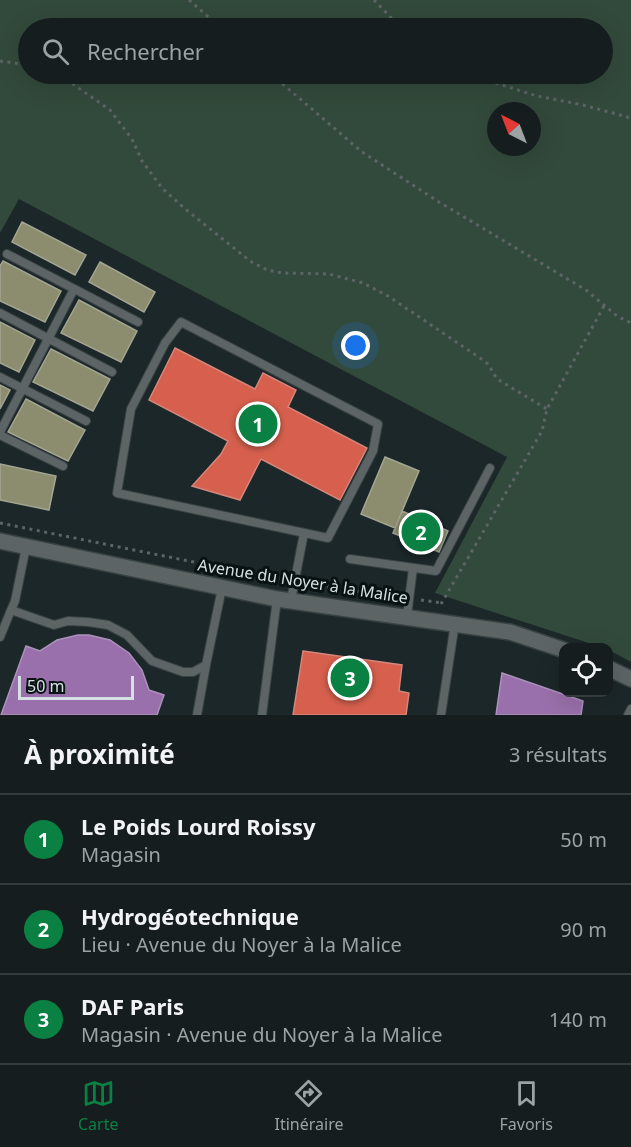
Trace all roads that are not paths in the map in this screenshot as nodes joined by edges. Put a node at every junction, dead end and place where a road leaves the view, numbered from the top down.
1 (7, 254) dead end
2 (74, 289) junction
3 (0, 313) edge
4 (138, 322) dead end
5 (48, 338) junction
6 (112, 372) dead end
7 (0, 377) edge
8 (22, 389) junction
9 (86, 421) dead end
10 (0, 433) edge
11 (63, 466) dead end
12 (490, 468) dead end
13 (304, 533) junction
14 (0, 541) edge
15 (26, 547) junction
16 (350, 559) dead end
17 (413, 568) junction
18 (222, 588) junction
19 (284, 599) junction
20 (11, 610) junction
21 (407, 616) junction
22 (455, 623) junction
23 (0, 638) edge
24 (559, 648) edge
25 (206, 665) junction
26 (613, 670) edge
27 (631, 679) edge
28 (631, 709) edge
29 (197, 715) edge
30 (262, 715) edge
31 (441, 715) edge
32 (628, 715) edge

1 - 2 lane
2 - 4 lane
2 - 5 lane
3 - 5 lane
5 - 6 lane
5 - 8 lane
7 - 8 lane
8 - 9 lane
8 - 10 lane
10 - 11 lane
12 - 17 lane
13 - 13 lane
13 - 19 lane
14 - 15 street, Avenue du Noyer à la Malice
15 - 18 street, Avenue du Noyer à la Malice
15 - 20 lane
16 - 17 lane
17 - 21 lane
18 - 19 street, Avenue du Noyer à la Malice
18 - 25 lane
19 - 21 street, Avenue du Noyer à la Malice
19 - 30 lane
20 - 23 lane
20 - 25 lane
21 - 22 street, Avenue du Noyer à la Malice
22 - 24 street, Avenue du Noyer à la Malice
22 - 31 lane
25 - 29 lane
26 - 27 street
28 - 32 lane

